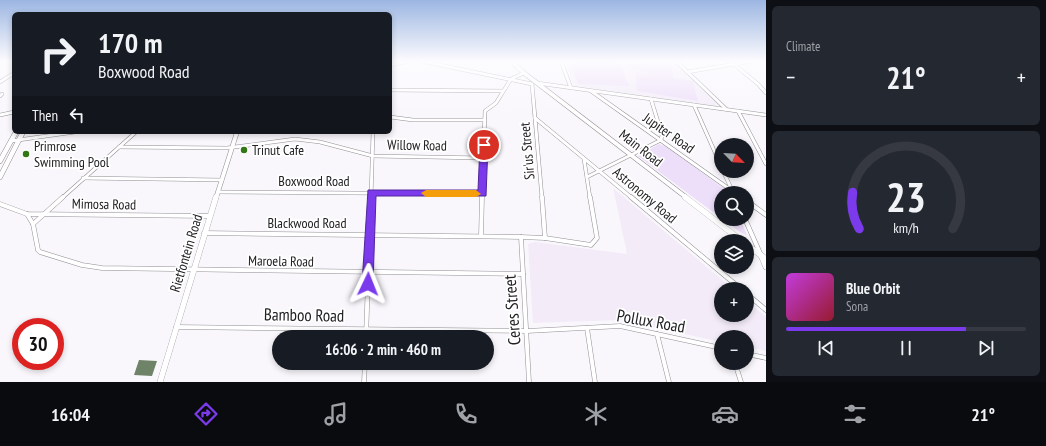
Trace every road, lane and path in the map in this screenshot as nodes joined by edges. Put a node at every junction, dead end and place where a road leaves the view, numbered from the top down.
1 (511, 79) joint
2 (532, 79) edge
3 (568, 79) edge
4 (694, 79) edge
5 (752, 79) edge
6 (537, 83) junction
7 (571, 88) junction
8 (392, 90) edge
9 (503, 91) junction
10 (590, 91) junction
11 (766, 93) edge
12 (650, 99) junction
13 (694, 105) junction
14 (727, 110) junction
15 (738, 111) junction
16 (12, 112) edge
17 (0, 115) edge
18 (766, 115) edge
19 (392, 117) edge
20 (535, 118) junction
21 (485, 120) junction
22 (15, 134) edge
23 (22, 134) edge
24 (61, 134) edge
25 (134, 134) edge
26 (236, 134) edge
27 (373, 134) edge
28 (18, 140) junction
29 (661, 140) junction
30 (10, 141) junction
31 (119, 147) junction
32 (233, 147) junction
33 (714, 150) edge
34 (2, 152) edge
35 (630, 155) junction
36 (373, 156) junction
37 (484, 158) junction
38 (584, 159) junction
39 (0, 161) edge
40 (766, 164) edge
41 (600, 171) junction
42 (0, 177) edge
43 (587, 177) junction
44 (83, 178) junction
45 (222, 180) junction
46 (725, 186) edge
47 (218, 192) junction
48 (371, 192) junction
49 (483, 194) junction
50 (0, 204) edge
51 (754, 206) edge
52 (27, 214) junction
53 (44, 214) junction
54 (766, 215) edge
55 (210, 216) junction
56 (33, 224) junction
57 (747, 226) edge
58 (204, 234) junction
59 (733, 234) edge
60 (369, 235) junction
61 (481, 236) junction
62 (521, 237) junction
63 (545, 238) junction
64 (754, 250) edge
65 (761, 256) junction
66 (766, 259) edge
67 (766, 268) edge
68 (192, 270) junction
69 (368, 273) junction
70 (523, 274) junction
71 (733, 282) edge
72 (754, 300) edge
73 (766, 310) edge
74 (176, 326) junction
75 (587, 328) junction
76 (366, 329) junction
77 (527, 331) junction
78 (657, 334) junction
79 (714, 346) edge
80 (754, 355) edge
81 (766, 358) edge
82 (364, 370) edge
83 (737, 370) edge
84 (160, 382) edge
85 (364, 382) edge
86 (529, 382) edge
87 (595, 382) edge
88 (668, 382) edge
89 (741, 382) edge

1 - 9 street
1 - 20 street, Sir'us Street
2 - 6 street, Main Road
3 - 7 street
4 - 14 street
5 - 11 street
6 - 7 street
6 - 35 street, Main Road
7 - 10 street
8 - 9 street
9 - 21 street
10 - 12 street
10 - 29 street, Jupiter Road
12 - 13 street
12 - 29 street
13 - 14 street
13 - 33 street
14 - 15 street
15 - 18 street
15 - 40 street
16 - 17 street
19 - 21 street
20 - 38 street, Astronomy Road
20 - 63 street, Sir'us Street
21 - 37 street
22 - 30 main road
23 - 28 main road
24 - 28 street
25 - 31 street
26 - 32 street, Rietfontein Road
27 - 36 street
28 - 30 street
28 - 42 main road
29 - 35 street
29 - 46 street, Jupiter Road
30 - 34 main road
31 - 32 street, Willow Road
31 - 44 street
32 - 36 street, Willow Road
32 - 45 street, Rietfontein Road
34 - 39 main road
35 - 41 street
35 - 59 street, Main Road
36 - 37 street, Willow Road
36 - 48 street
37 - 49 street
38 - 41 street, Astronomy Road
38 - 43 street
41 - 43 street
41 - 71 street, Astronomy Road
43 - 63 street, Blackwood Road
44 - 45 street
44 - 53 street
45 - 47 street, Rietfontein Road
47 - 48 street, Boxwood Road
47 - 55 street, Rietfontein Road
48 - 49 street, Boxwood Road
48 - 60 street
49 - 61 street
50 - 52 street, Mimosa Road
51 - 54 street
52 - 53 street, Mimosa Road
52 - 56 street
53 - 55 street, Mimosa Road
53 - 56 street
55 - 58 street, Rietfontein Road
56 - 68 street, Maroela Road
57 - 65 street
58 - 60 street, Blackwood Road
58 - 68 street, Rietfontein Road
60 - 61 street, Blackwood Road
60 - 69 street
61 - 62 street, Blackwood Road
62 - 63 street, Blackwood Road
62 - 70 street, Ceres Street
64 - 65 street
65 - 66 street
65 - 67 street
68 - 69 street, Maroela Road
68 - 74 street, Rietfontein Road
69 - 70 street, Maroela Road
69 - 76 street
70 - 77 street, Ceres Street
72 - 73 street
74 - 76 street, Bamboo Road
74 - 84 street, Rietfontein Road
75 - 77 street, Pollux Road
75 - 78 street, Pollux Road
75 - 87 street
76 - 77 street, Bamboo Road
77 - 86 street, Ceres Street
78 - 79 street, Pollux Road
78 - 88 street
80 - 81 street
82 - 85 street
83 - 89 street

